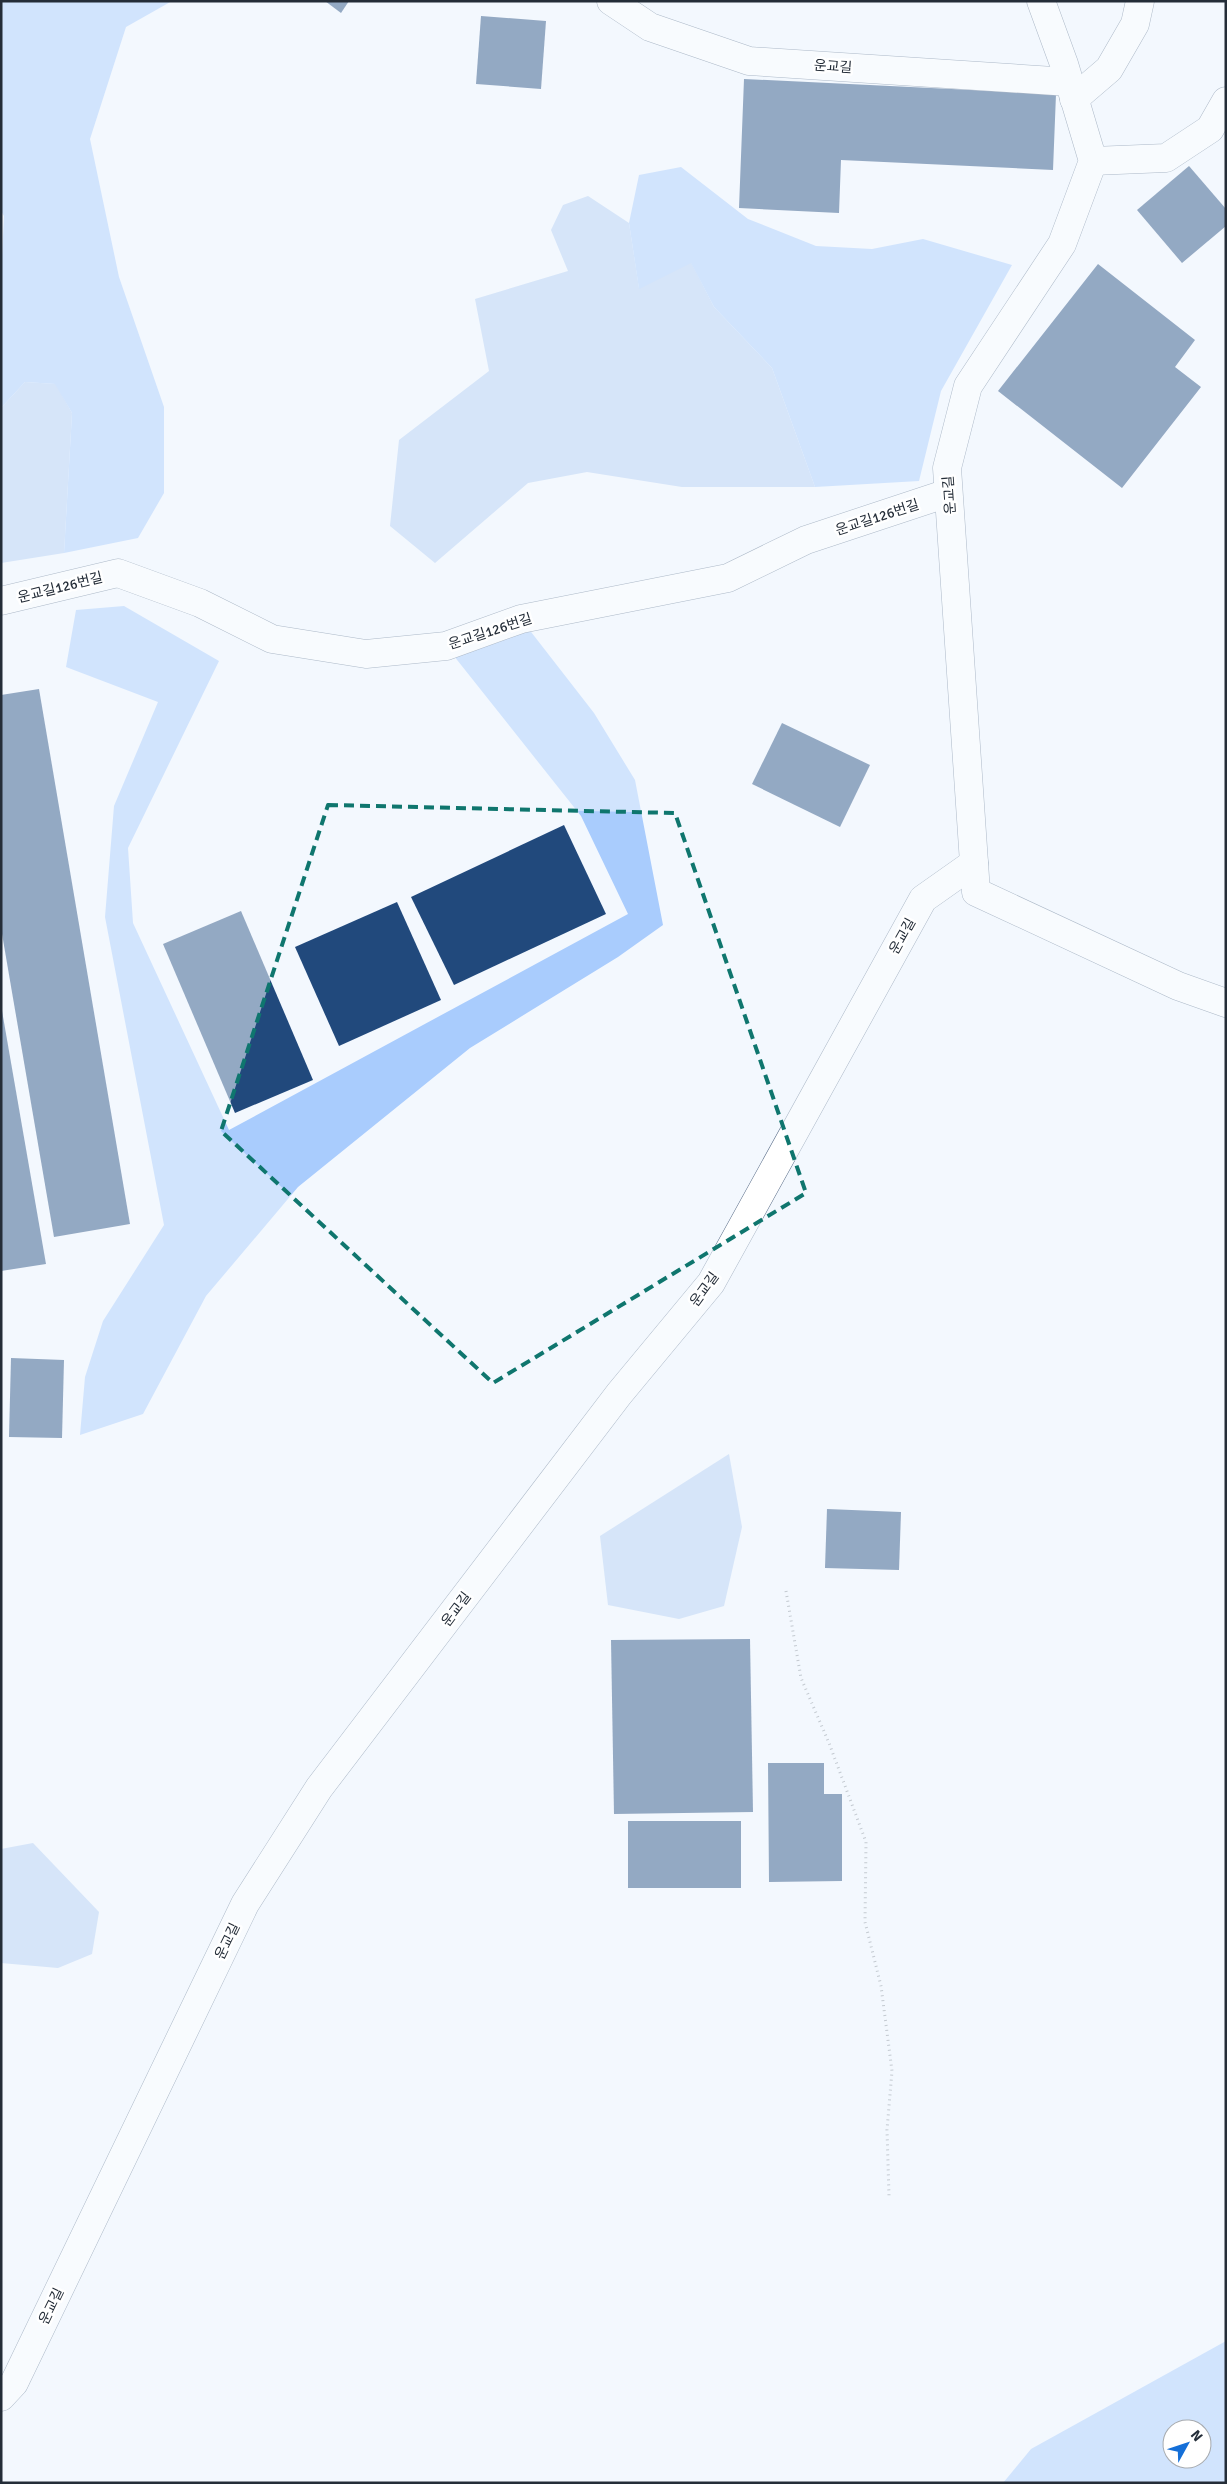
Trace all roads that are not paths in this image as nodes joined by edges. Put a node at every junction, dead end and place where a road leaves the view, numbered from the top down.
1 (611, 1) edge
2 (1041, 1) edge
3 (1140, 1) edge
4 (1072, 90) junction
5 (1226, 101) edge
6 (1093, 161) junction
7 (948, 493) junction
8 (1, 601) edge
9 (974, 863) junction
10 (1226, 1003) edge
11 (1, 2397) edge

1 - 4 street, 운교길
2 - 4 street
3 - 4 street
4 - 6 street
5 - 6 street
6 - 7 street, 운교길
7 - 8 street, 운교길126번길
7 - 9 street, 운교길
9 - 10 street, 운교길
9 - 11 street, 운교길

